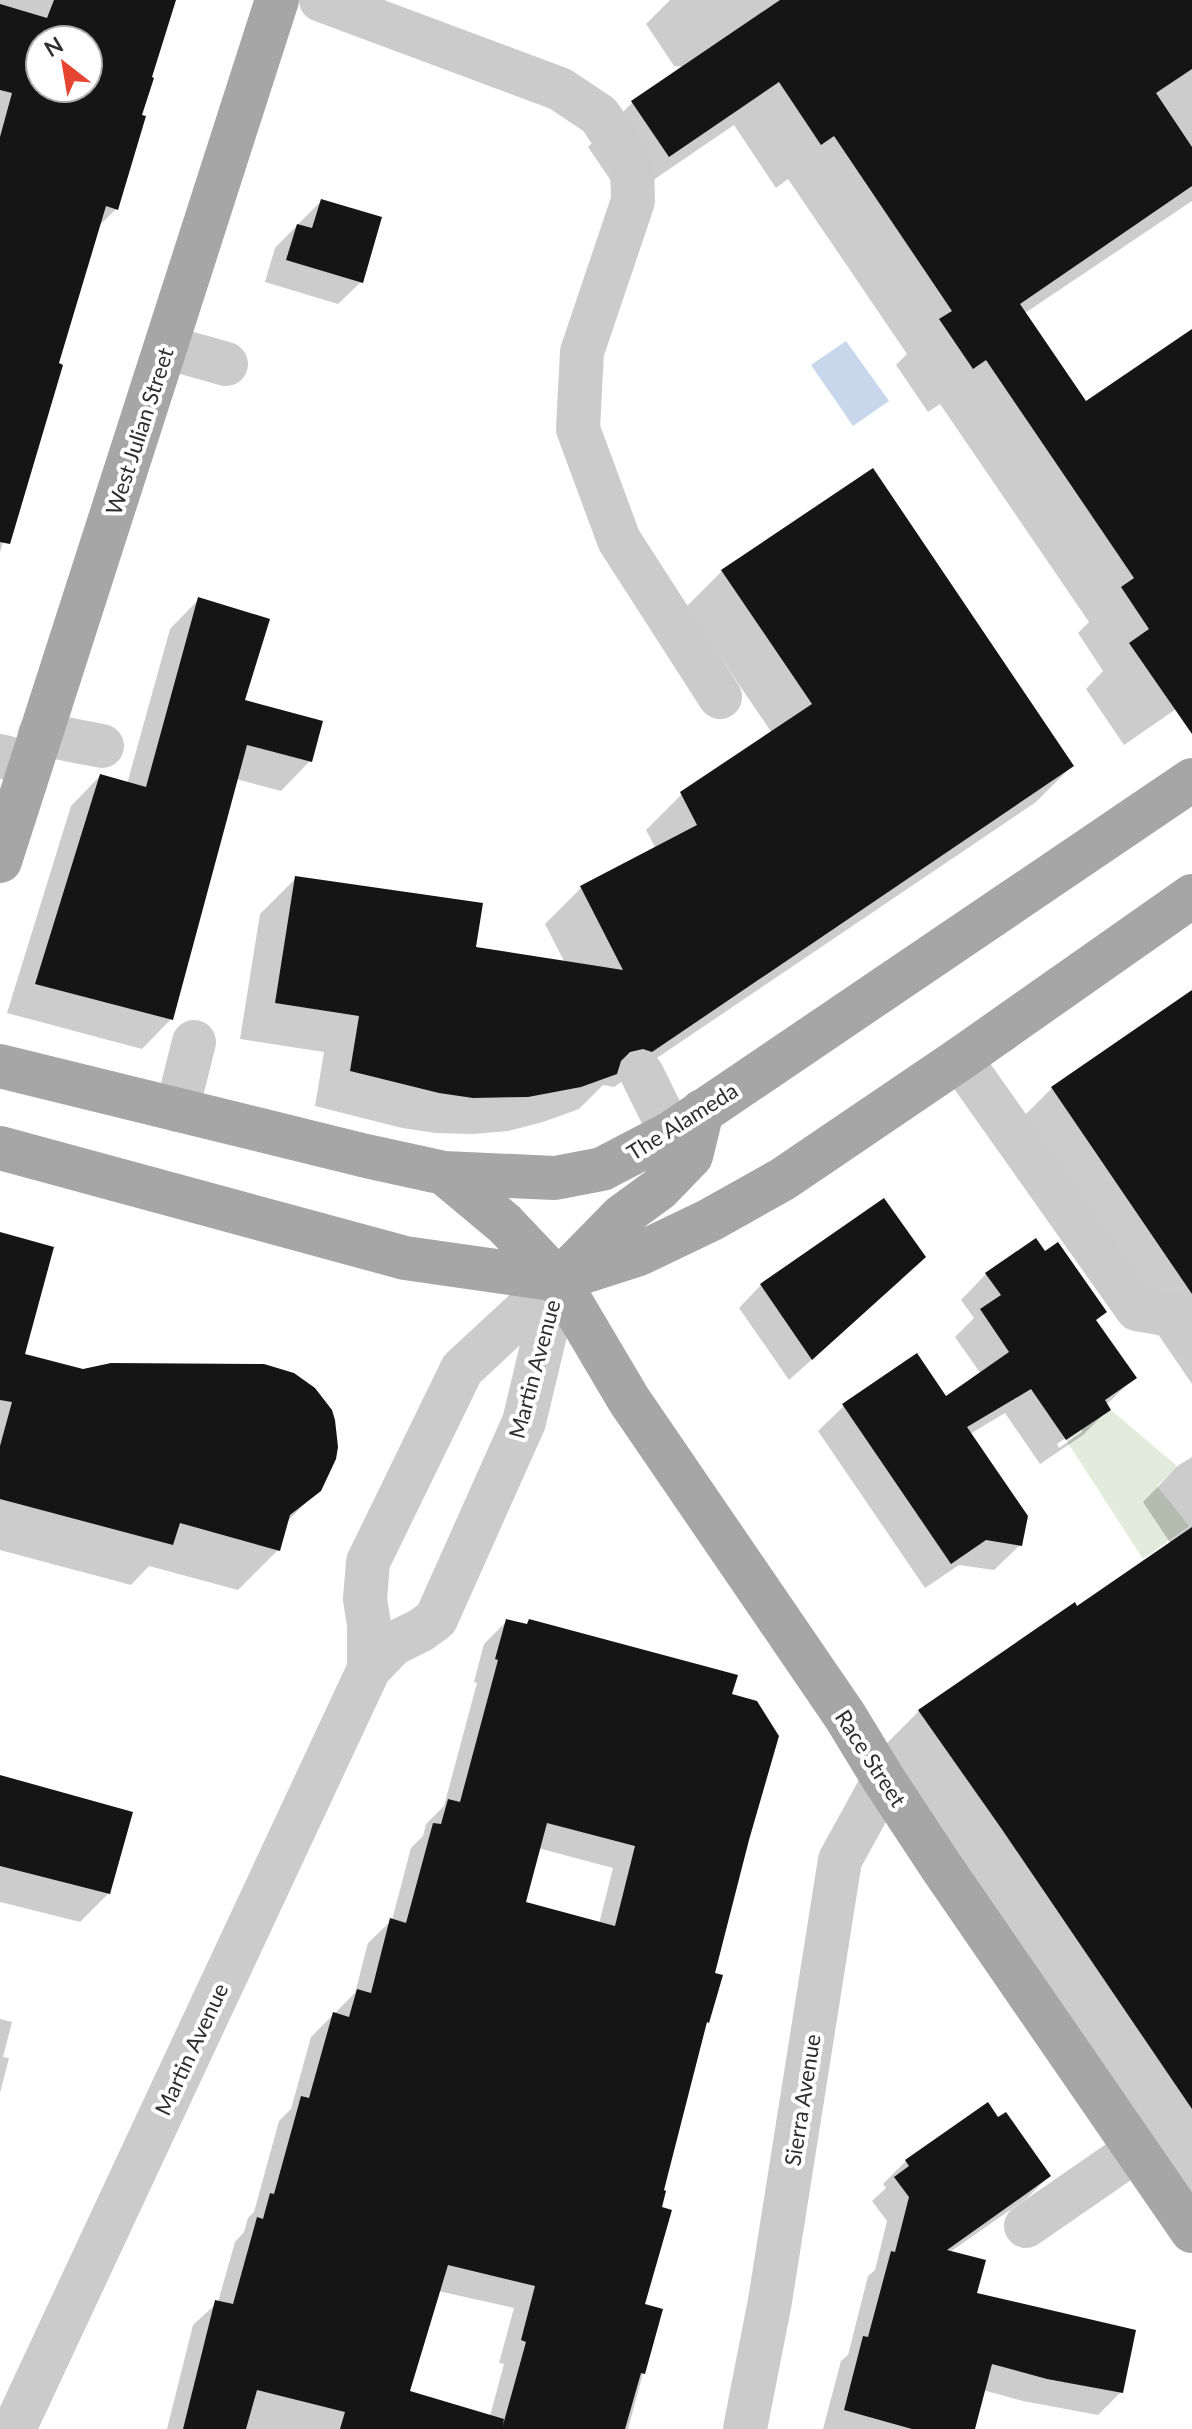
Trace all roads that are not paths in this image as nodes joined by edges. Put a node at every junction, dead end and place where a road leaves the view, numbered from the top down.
1 (277, 0) edge
2 (321, 0) edge
3 (166, 347) junction
4 (226, 364) dead end
5 (720, 697) dead end
6 (102, 746) dead end
7 (24, 752) edge
8 (1192, 780) edge
9 (0, 861) edge
10 (1186, 907) edge
11 (194, 1042) dead end
12 (960, 1059) junction
13 (0, 1066) edge
14 (642, 1074) dead end
15 (177, 1110) junction
16 (687, 1122) junction
17 (0, 1148) edge
18 (444, 1173) junction
19 (558, 1280) junction
20 (1192, 1338) edge
21 (369, 1669) junction
22 (884, 1780) junction
23 (1136, 2150) junction
24 (1026, 2226) dead end
25 (1190, 2226) edge
26 (14, 2429) edge
27 (745, 2429) edge

1 - 3 main road, West Julian Street
2 - 5 street
3 - 4 street
3 - 7 main road, West Julian Street
6 - 7 street
7 - 9 main road, West Julian Street
8 - 16 main road, The Alameda
10 - 12 main road
11 - 15 street
12 - 19 main road
12 - 20 street
13 - 15 main road, The Alameda
14 - 16 street
15 - 18 main road, The Alameda
16 - 18 main road, The Alameda
16 - 19 main road
17 - 19 main road
18 - 19 main road, Race Street
19 - 21 street, Martin Avenue
19 - 21 street, Martin Avenue
19 - 22 main road, Race Street
21 - 26 street, Martin Avenue
22 - 23 main road, Race Street
22 - 27 street, Sierra Avenue
23 - 24 street
23 - 25 main road, Race Street

